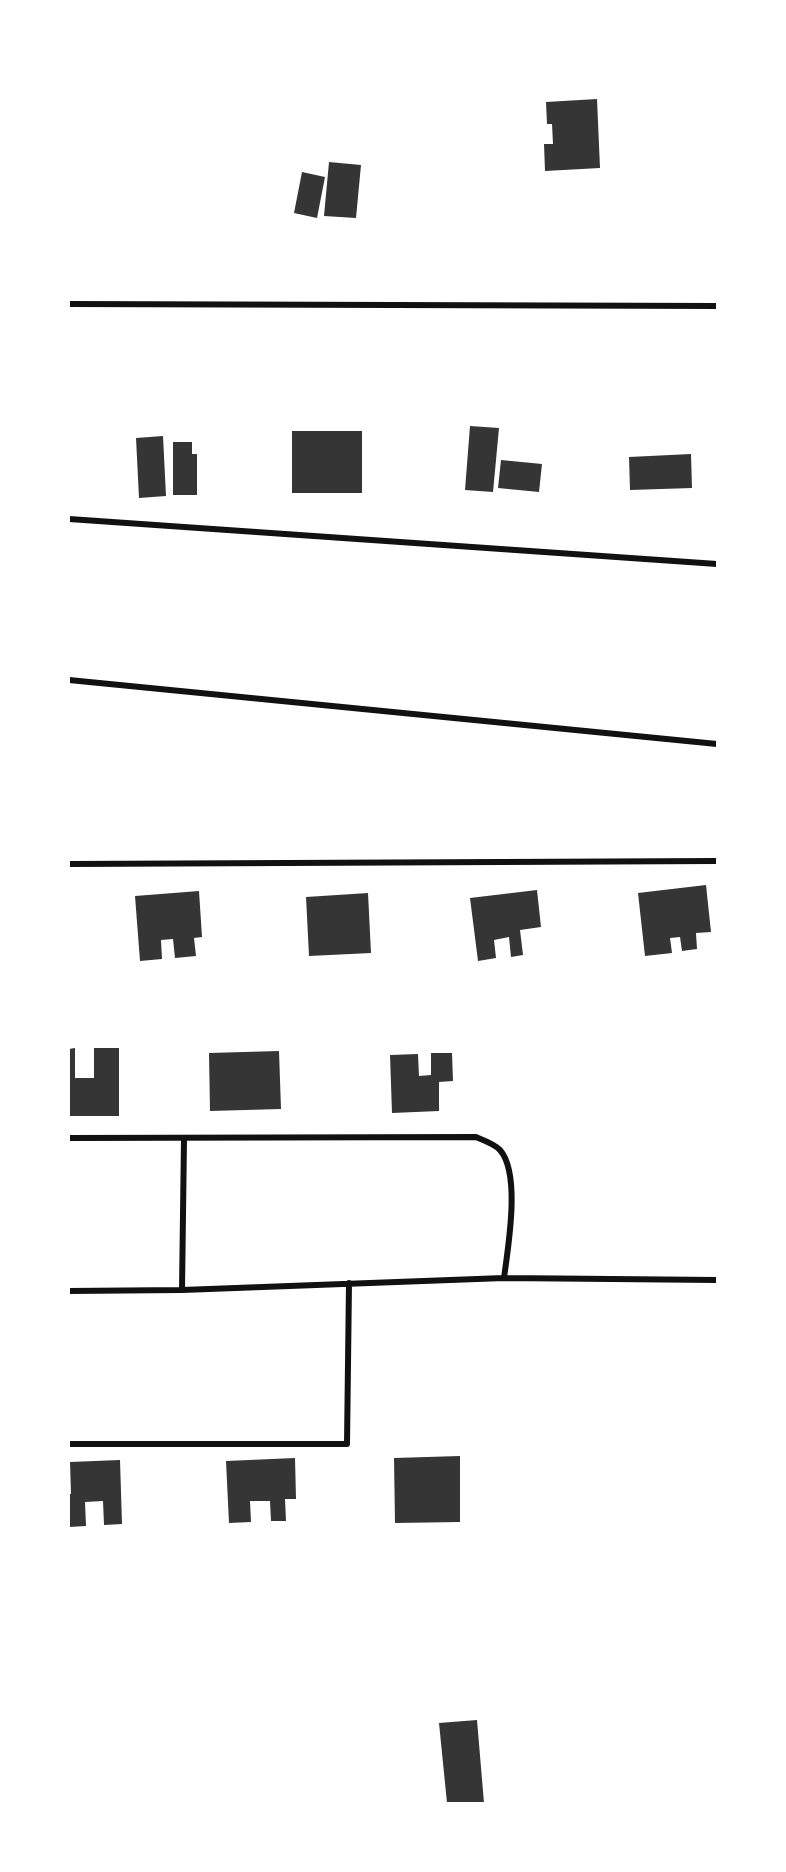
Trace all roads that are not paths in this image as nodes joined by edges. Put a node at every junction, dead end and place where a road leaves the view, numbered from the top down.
1 (69, 304) edge
2 (717, 306) edge
3 (69, 519) edge
4 (717, 564) edge
5 (69, 680) edge
6 (717, 744) edge
7 (717, 861) edge
8 (69, 864) edge
9 (69, 1138) edge
10 (184, 1139) junction
11 (504, 1278) junction
12 (717, 1280) edge
13 (349, 1283) junction
14 (182, 1290) junction
15 (69, 1291) edge
16 (69, 1444) edge

1 - 2 street
3 - 4 street
5 - 6 street
7 - 8 street
9 - 10 street
10 - 11 street
10 - 14 street
11 - 12 street
11 - 13 street
13 - 14 street
13 - 16 street
14 - 15 street

